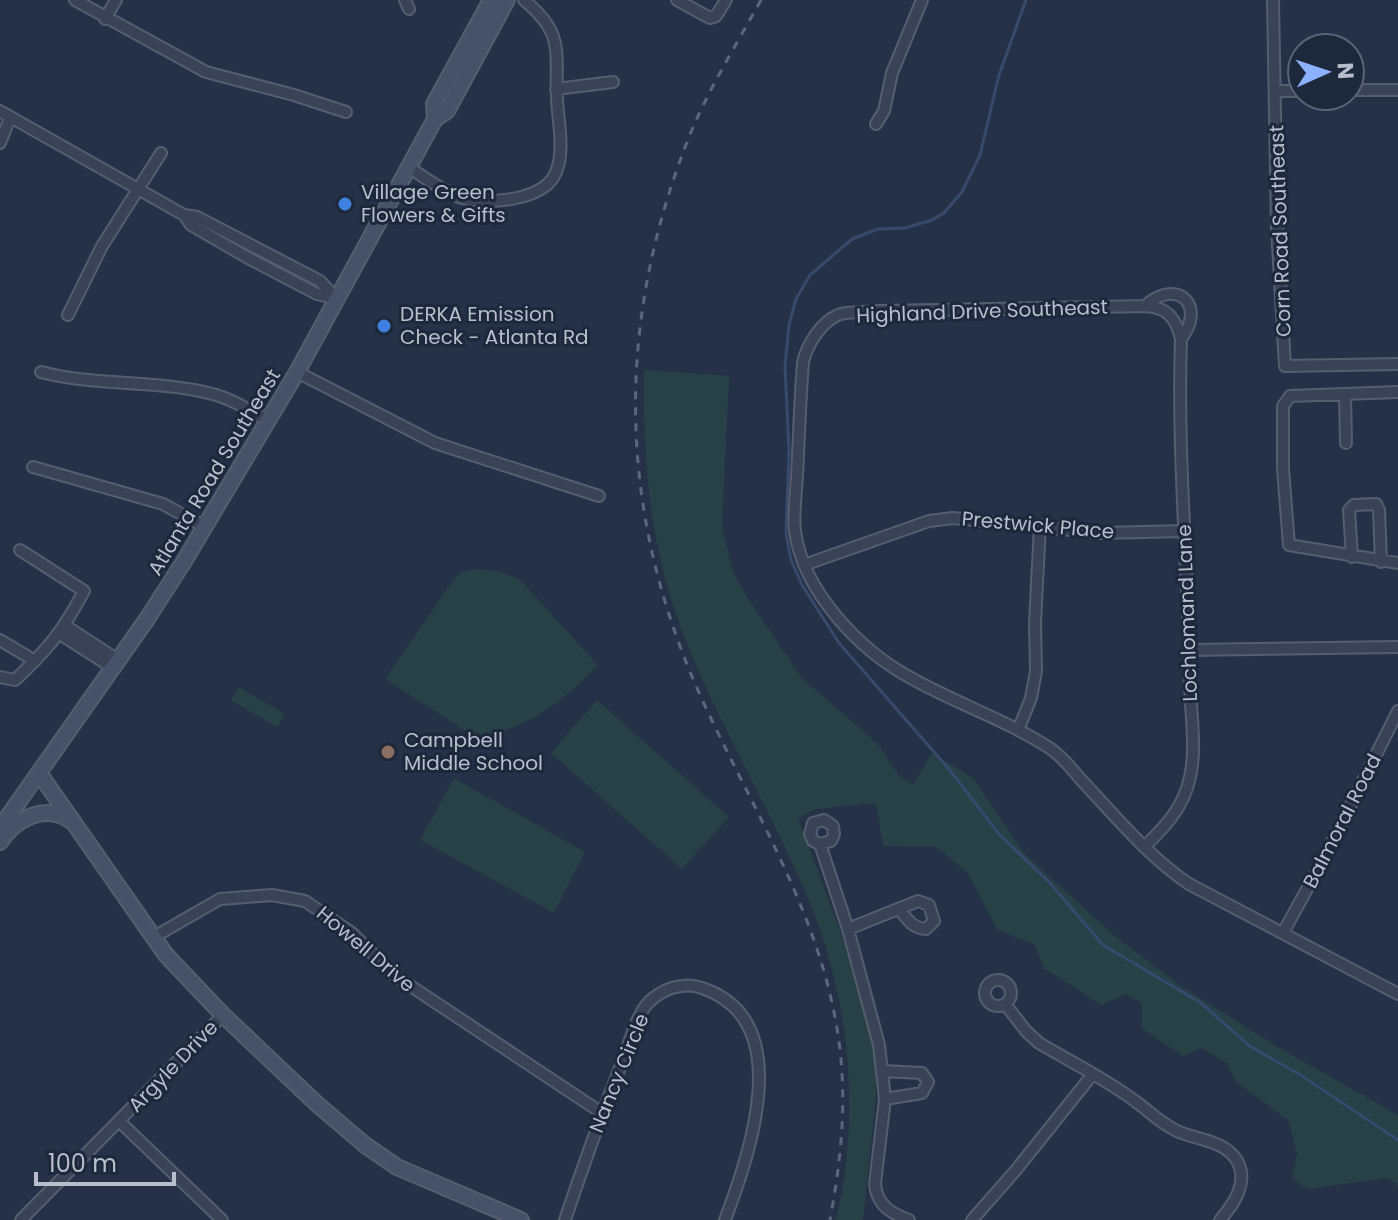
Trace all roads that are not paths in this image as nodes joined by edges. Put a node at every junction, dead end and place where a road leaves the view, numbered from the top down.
1 (75, 0) edge
2 (116, 0) edge
3 (491, 0) edge
4 (507, 0) edge
5 (524, 0) edge
6 (677, 0) edge
7 (726, 0) edge
8 (922, 0) edge
9 (1273, 0) edge
10 (105, 19) junction
11 (613, 82) dead end
12 (556, 89) junction
13 (1366, 90) edge
14 (1398, 90) edge
15 (1277, 91) junction
16 (1286, 91) edge
17 (0, 111) edge
18 (346, 112) dead end
19 (10, 118) junction
20 (435, 119) junction
21 (876, 124) dead end
22 (0, 143) edge
23 (161, 153) dead end
24 (409, 167) junction
25 (137, 189) junction
26 (336, 298) junction
27 (1145, 306) junction
28 (68, 315) dead end
29 (1181, 339) junction
30 (1398, 364) edge
31 (41, 372) dead end
32 (297, 372) junction
33 (1398, 392) edge
34 (1345, 395) junction
35 (267, 420) junction
36 (1346, 443) dead end
37 (33, 467) dead end
38 (599, 496) dead end
39 (1040, 525) junction
40 (205, 527) junction
41 (1184, 531) junction
42 (20, 550) dead end
43 (1352, 557) junction
44 (1381, 562) junction
45 (1398, 563) edge
46 (804, 565) junction
47 (63, 630) junction
48 (0, 640) edge
49 (1398, 647) edge
50 (1190, 650) junction
51 (35, 661) junction
52 (115, 664) junction
53 (0, 677) edge
54 (1398, 711) edge
55 (1019, 728) junction
56 (39, 773) junction
57 (76, 825) junction
58 (0, 828) edge
59 (0, 842) edge
60 (820, 844) dead end
61 (1144, 847) junction
62 (899, 909) dead end
63 (848, 929) junction
64 (1284, 931) junction
65 (154, 937) junction
66 (1398, 994) edge
67 (1005, 1004) dead end
68 (223, 1015) junction
69 (883, 1071) junction
70 (1092, 1075) junction
71 (885, 1099) junction
72 (602, 1113) junction
73 (119, 1121) junction
74 (21, 1220) edge
75 (222, 1220) edge
76 (521, 1220) edge
77 (565, 1220) edge
78 (725, 1220) edge
79 (909, 1220) edge
80 (972, 1220) edge
81 (1220, 1220) edge

1 - 10 street
2 - 10 street
3 - 20 main road, Atlanta Road Southeast
4 - 20 main road, Atlanta Road Southeast
5 - 12 street
6 - 7 street
8 - 21 street
9 - 15 street, Corn Road Southeast
10 - 18 street
11 - 12 street
12 - 24 street
13 - 14 street
15 - 16 street
15 - 30 street, Corn Road Southeast
17 - 19 street
19 - 22 street
19 - 25 street
20 - 24 main road, Atlanta Road Southeast
23 - 25 street
24 - 26 main road, Atlanta Road Southeast
25 - 26 street
25 - 28 street
26 - 32 main road, Atlanta Road Southeast
27 - 29 street
27 - 29 street, Highland Drive Southeast
27 - 46 street, Highland Drive Southeast
29 - 41 street, Lochlomand Lane
31 - 35 street
32 - 35 main road, Atlanta Road Southeast
32 - 38 street
33 - 34 street
34 - 36 street
34 - 43 street
35 - 40 main road, Atlanta Road Southeast
37 - 40 street
39 - 41 street, Prestwick Place
39 - 46 street, Prestwick Place
39 - 55 street
40 - 52 main road, Atlanta Road Southeast
41 - 50 street, Lochlomand Lane
42 - 47 street
43 - 44 street
43 - 44 street
44 - 45 street
46 - 55 street, Highland Drive Southeast
47 - 51 street
47 - 52 street
48 - 51 street
49 - 50 street
50 - 61 street, Lochlomand Lane
51 - 53 street
52 - 56 main road, Atlanta Road Southeast
54 - 64 street, Balmoral Road
55 - 61 street, Highland Drive Southeast
56 - 57 main road
56 - 58 main road, Atlanta Road Southeast
57 - 59 main road
57 - 65 main road
60 - 63 street
61 - 64 street, Highland Drive Southeast
62 - 63 street
63 - 69 street
64 - 66 street, Highland Drive Southeast
65 - 68 main road
65 - 72 street, Howell Drive
67 - 70 street
68 - 73 street, Argyle Drive
68 - 76 main road
69 - 71 street
69 - 71 street
70 - 80 street
70 - 81 street
71 - 79 street
72 - 77 street, Nancy Circle
72 - 78 street, Nancy Circle
73 - 74 street, Argyle Drive
73 - 75 street

